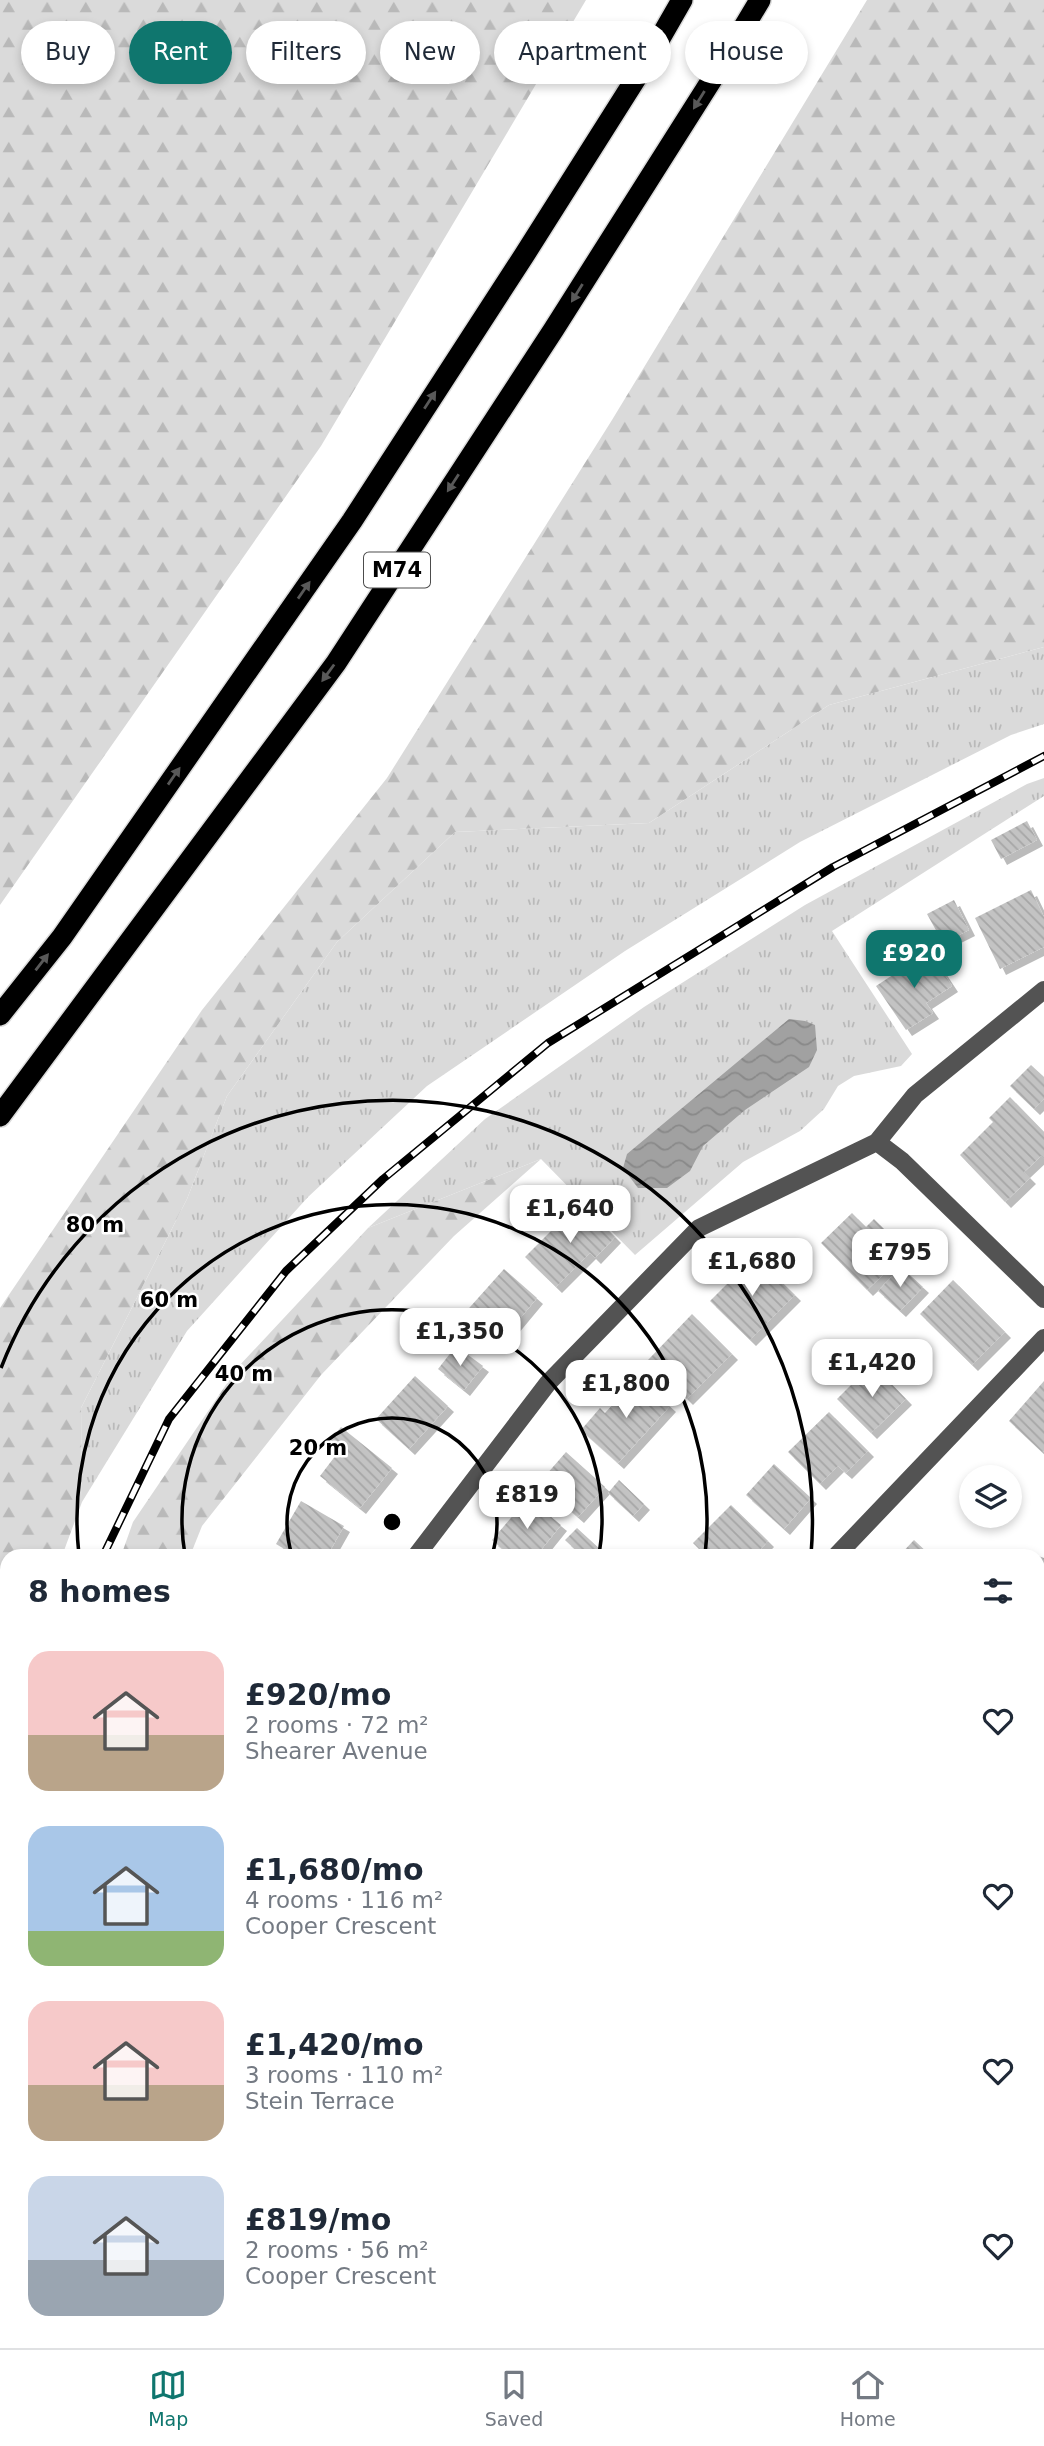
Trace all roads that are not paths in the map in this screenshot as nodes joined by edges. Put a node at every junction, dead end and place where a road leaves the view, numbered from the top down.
1 (682, 0) edge
2 (760, 0) edge
3 (1044, 990) edge
4 (0, 1015) edge
5 (0, 1116) edge
6 (877, 1142) junction
7 (1044, 1299) edge
8 (1044, 1338) edge
9 (421, 1549) edge
10 (843, 1549) edge

4 -> 1 highway, M74
2 -> 5 highway, M74
3 - 6 street
6 - 7 street
6 - 9 street
8 - 10 street

